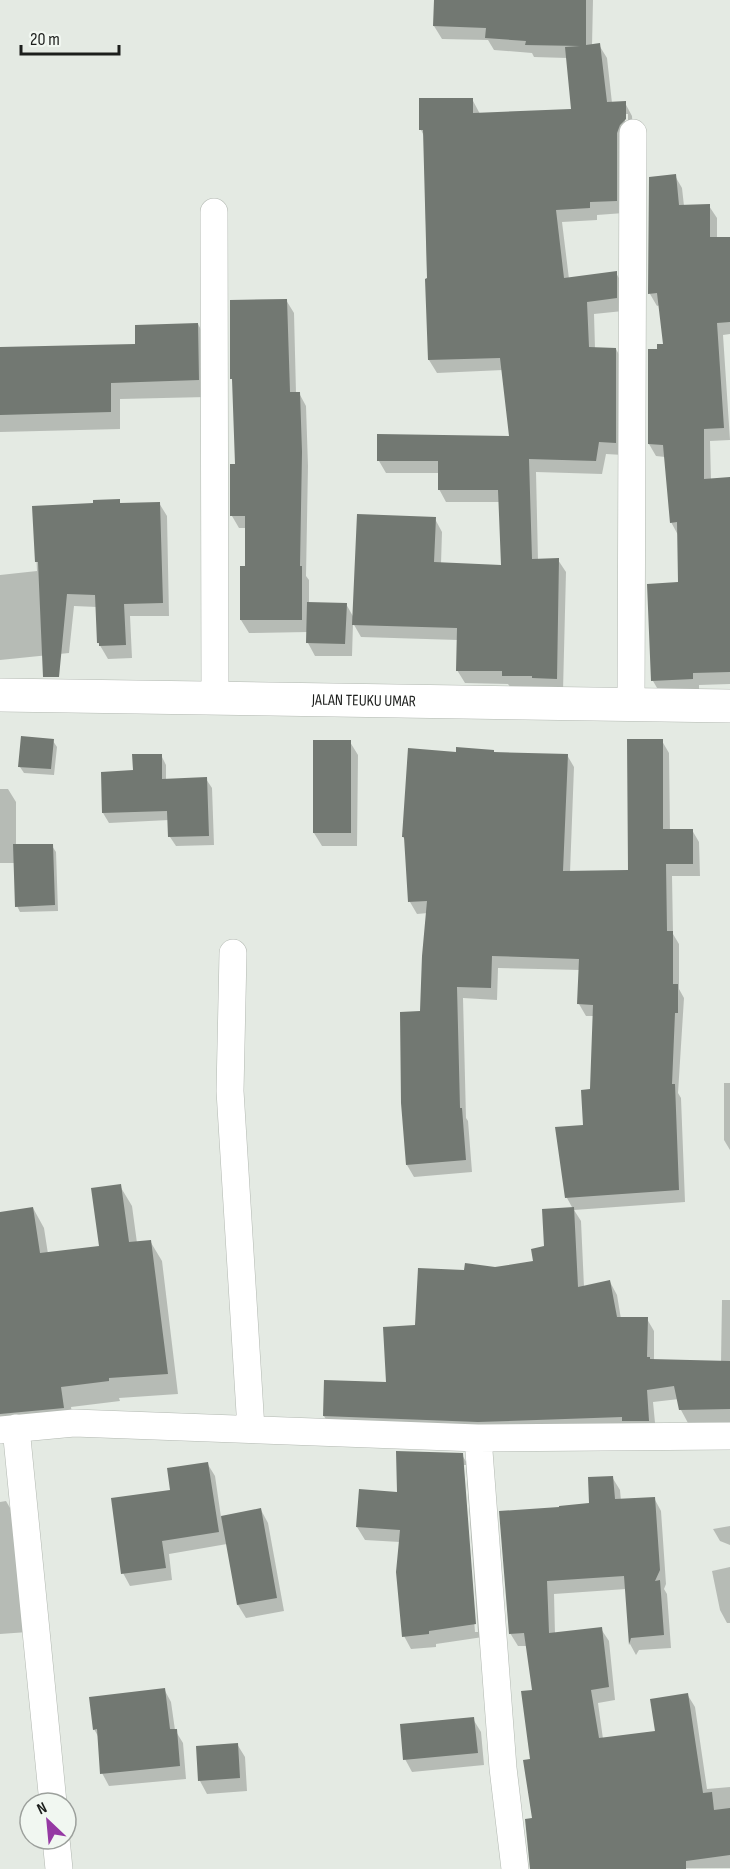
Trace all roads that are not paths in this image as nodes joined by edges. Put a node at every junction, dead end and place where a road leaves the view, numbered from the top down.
1 (633, 133) dead end
2 (214, 212) dead end
3 (0, 695) edge
4 (215, 697) junction
5 (631, 705) junction
6 (730, 706) edge
7 (233, 953) dead end
8 (8, 1429) edge
9 (251, 1429) junction
10 (730, 1436) edge
11 (478, 1438) junction
12 (52, 1791) edge
13 (57, 1851) edge
14 (59, 1869) edge
15 (515, 1869) edge

1 - 5 street
2 - 4 street
3 - 4 main road, JALAN TEUKU UMAR
4 - 5 main road, JALAN TEUKU UMAR
5 - 6 main road, JALAN TEUKU UMAR
7 - 9 street
8 - 9 street
8 - 12 street
9 - 11 street
10 - 11 street
11 - 15 street
13 - 14 street

